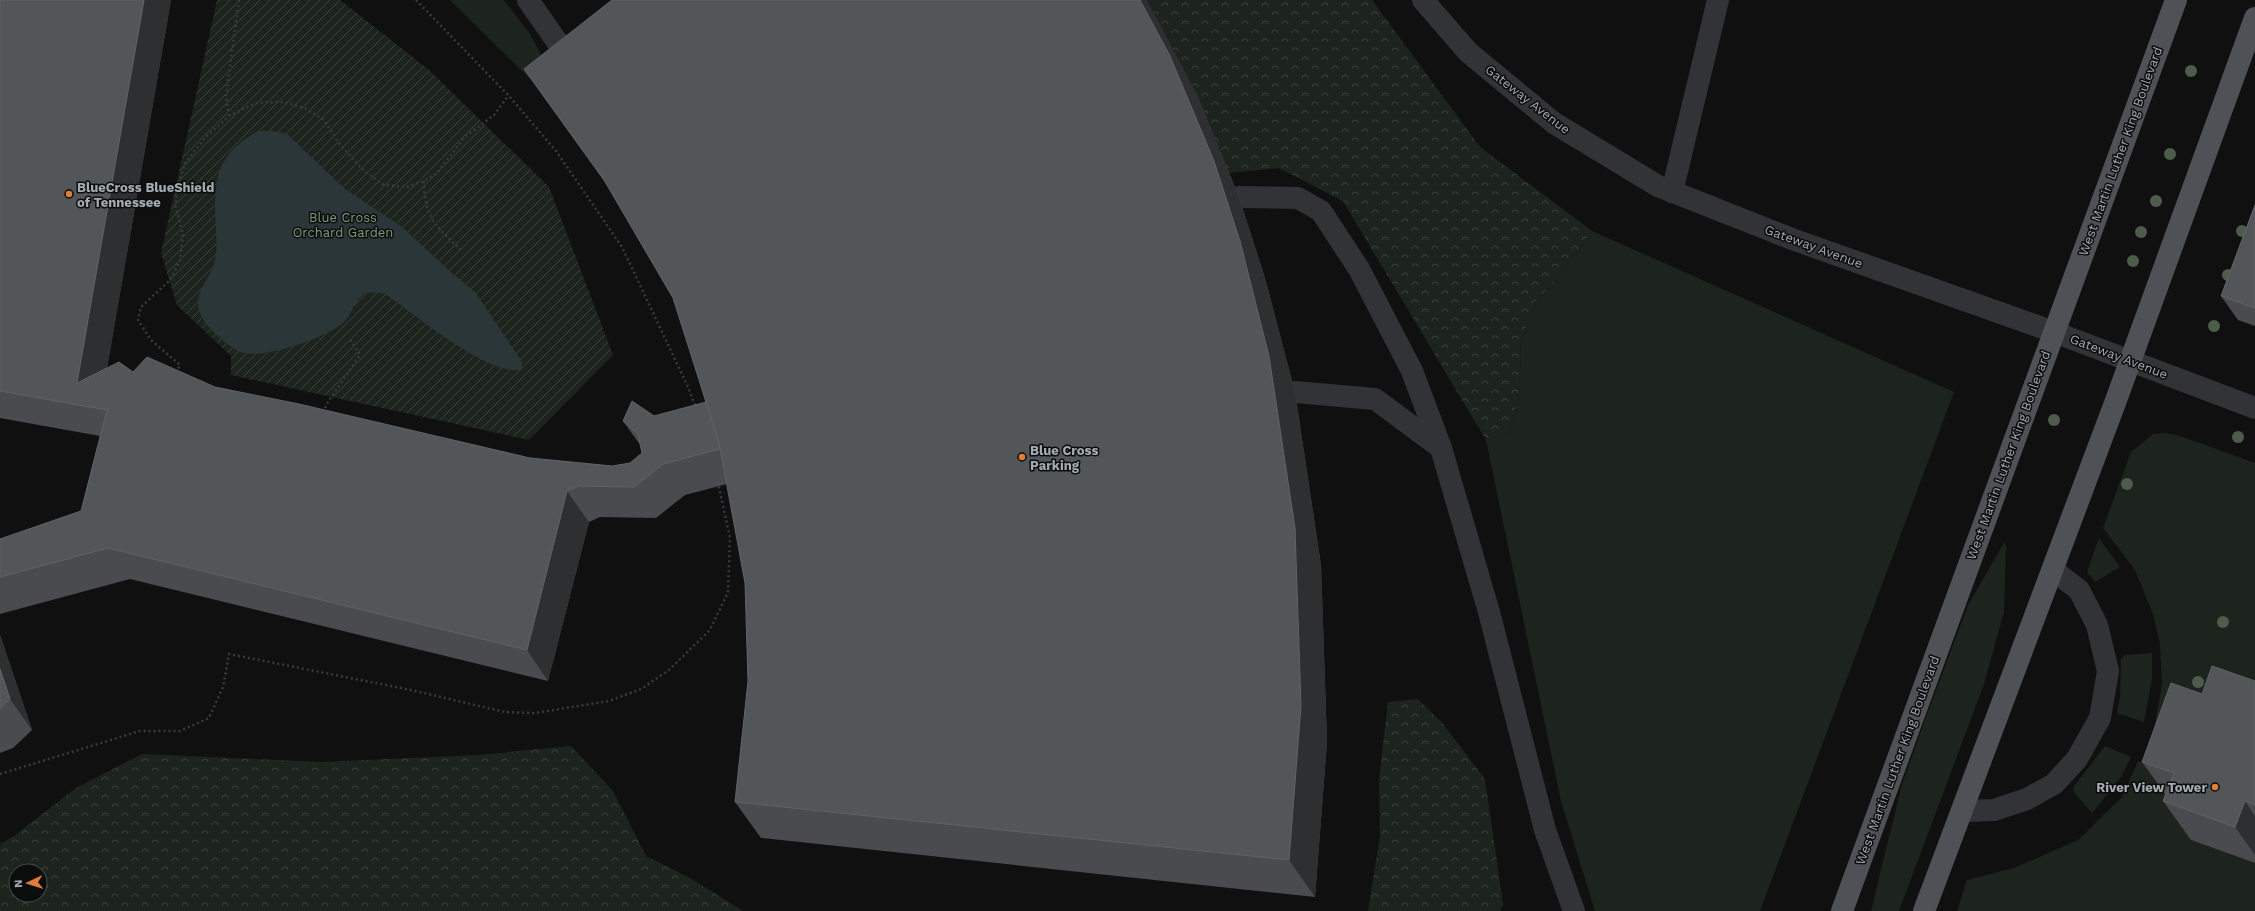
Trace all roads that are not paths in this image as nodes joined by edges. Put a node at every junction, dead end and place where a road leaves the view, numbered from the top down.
1 (528, 0) edge
2 (1423, 0) edge
3 (1718, 0) edge
4 (2176, 0) edge
5 (2255, 18) edge
6 (582, 78) edge
7 (1672, 192) junction
8 (1239, 198) dead end
9 (2054, 332) junction
10 (2131, 361) junction
11 (1295, 392) dead end
12 (2255, 408) edge
13 (1441, 448) junction
14 (2053, 570) junction
15 (1963, 811) junction
16 (1574, 911) edge
17 (1842, 911) edge
18 (1924, 911) edge

1 - 6 street
2 - 7 street, Gateway Avenue
3 - 7 street
4 - 9 main road, West Martin Luther King Boulevard
5 - 10 main road
7 - 9 street, Gateway Avenue
8 - 13 street
9 - 10 street, Gateway Avenue
9 - 17 main road, West Martin Luther King Boulevard
10 - 12 street, Gateway Avenue
10 - 14 main road
11 - 13 street
13 - 16 street
14 - 15 main road
14 - 15 street
15 - 18 main road

